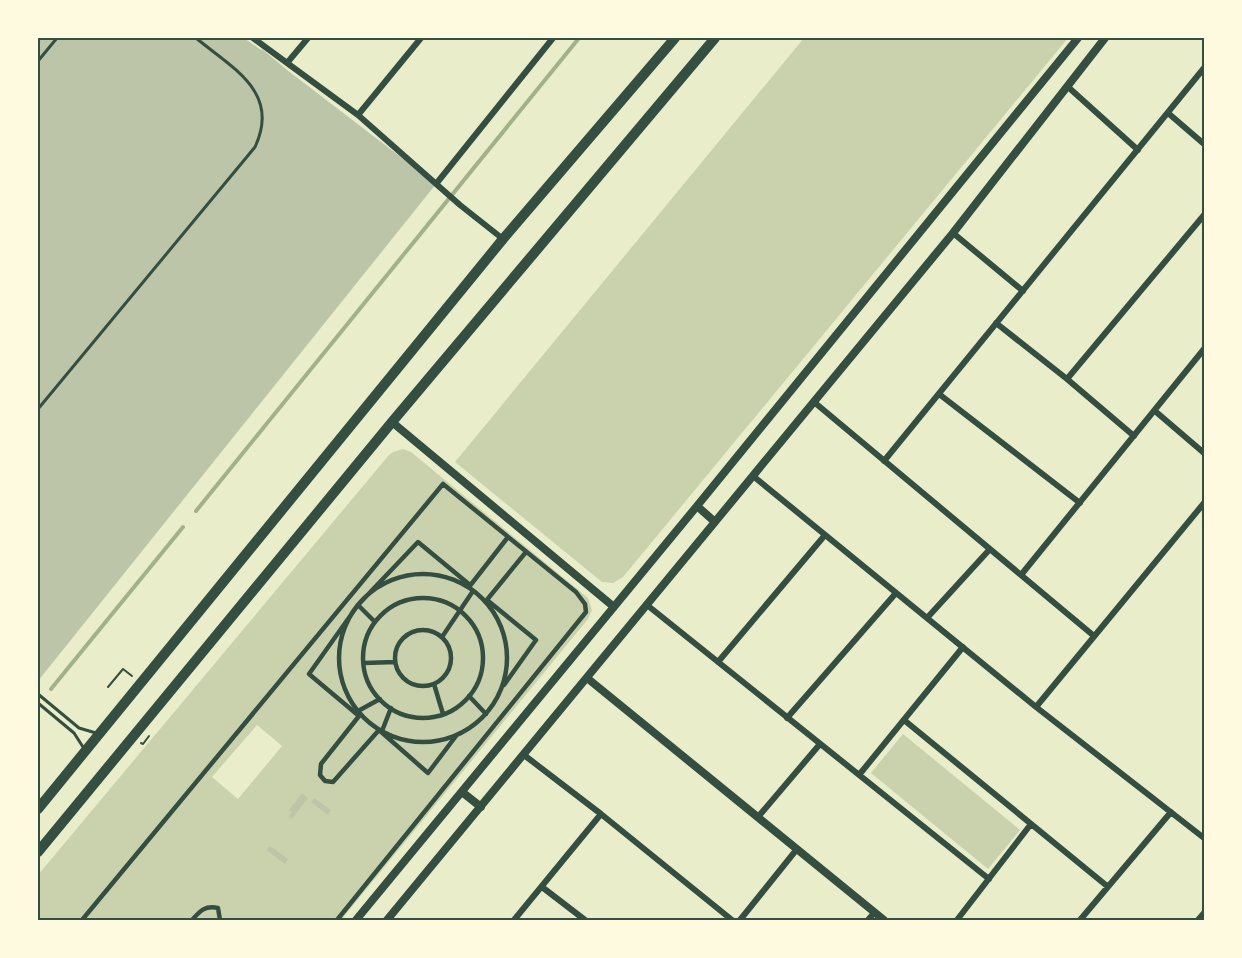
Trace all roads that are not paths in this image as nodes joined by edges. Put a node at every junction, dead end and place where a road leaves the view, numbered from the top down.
1 (57, 38) edge
2 (196, 38) edge
3 (253, 38) edge
4 (308, 38) edge
5 (422, 38) edge
6 (553, 38) edge
7 (675, 38) edge
8 (1078, 38) edge
9 (1105, 38) edge
10 (714, 40) edge
11 (38, 61) edge
12 (287, 63) junction
13 (1204, 68) edge
14 (1067, 86) junction
15 (1168, 113) junction
16 (358, 115) junction
17 (1204, 144) edge
18 (1138, 150) junction
19 (436, 184) junction
20 (1204, 215) edge
21 (953, 233) junction
22 (503, 239) junction
23 (1023, 291) junction
24 (996, 323) junction
25 (1204, 349) edge
26 (1067, 379) junction
27 (939, 394) junction
28 (814, 402) junction
29 (38, 409) edge
30 (1155, 411) junction
31 (392, 422) junction
32 (1134, 436) junction
33 (1204, 453) edge
34 (884, 461) junction
35 (753, 476) junction
36 (1080, 503) junction
37 (1204, 503) edge
38 (697, 506) junction
39 (715, 522) junction
40 (825, 535) junction
41 (508, 537) junction
42 (990, 549) junction
43 (526, 552) junction
44 (1021, 575) junction
45 (470, 588) junction
46 (896, 593) junction
47 (486, 601) junction
48 (358, 605) junction
49 (647, 605) junction
50 (614, 607) junction
51 (461, 611) junction
52 (927, 618) junction
53 (375, 622) junction
54 (1094, 636) junction
55 (442, 637) junction
56 (963, 647) junction
57 (395, 662) junction
58 (718, 662) junction
59 (364, 663) junction
60 (587, 678) junction
61 (434, 684) junction
62 (501, 690) junction
63 (38, 694) edge
64 (469, 696) junction
65 (380, 699) junction
66 (38, 703) edge
67 (1036, 707) junction
68 (391, 708) junction
69 (357, 712) junction
70 (443, 714) junction
71 (486, 714) junction
72 (787, 718) junction
73 (904, 720) junction
74 (381, 731) junction
75 (100, 732) junction
76 (456, 736) junction
77 (820, 744) junction
78 (84, 752) junction
79 (524, 755) junction
80 (859, 775) junction
81 (462, 792) junction
82 (481, 807) junction
83 (38, 809) edge
84 (1171, 812) junction
85 (601, 814) junction
86 (758, 817) junction
87 (1031, 824) junction
88 (1204, 838) edge
89 (797, 849) junction
90 (38, 852) edge
91 (989, 879) junction
92 (1107, 886) junction
93 (542, 887) junction
94 (874, 913) junction
95 (1204, 913) edge
96 (82, 921) edge
97 (192, 921) edge
98 (220, 921) edge
99 (337, 921) edge
100 (356, 921) edge
101 (387, 921) edge
102 (514, 921) edge
103 (585, 921) edge
104 (732, 921) edge
105 (740, 921) edge
106 (868, 921) edge
107 (884, 921) edge
108 (957, 921) edge
109 (1080, 921) edge
110 (1198, 921) edge

1 - 11 lane
2 - 29 lane
3 - 12 street
4 - 12 street
5 - 16 street
6 - 19 street
7 - 22 highway
8 - 38 street
9 - 14 street
10 - 31 highway
12 - 16 street
13 - 15 street
14 - 18 street
14 - 21 street
15 - 17 street
15 - 18 street
16 - 19 street
18 - 23 street
19 - 22 street
20 - 26 street
21 - 23 street
21 - 28 street
22 - 75 highway
23 - 24 street
24 - 26 street
24 - 27 street
25 - 30 street
26 - 32 street
27 - 34 street
27 - 36 street
28 - 34 street
28 - 35 street
30 - 32 street
30 - 33 street
31 - 50 street
31 - 90 highway
32 - 36 street
34 - 42 street
35 - 39 street
35 - 40 street
36 - 44 street
37 - 54 street
38 - 39 street
38 - 50 street
39 - 49 street
40 - 46 street
40 - 58 street
41 - 43 street
41 - 45 street
41 - 96 street
42 - 44 street
42 - 52 street
43 - 47 street
43 - 99 street
44 - 54 street
45 - 47 street
45 - 48 street
45 - 48 street
45 - 51 street
46 - 52 street
46 - 72 street
47 - 62 street
47 - 62 street
48 - 53 street
48 - 69 street
48 - 69 street
49 - 58 street
49 - 60 street
50 - 81 street
51 - 53 street
51 - 55 street
51 - 64 street
52 - 56 street
53 - 59 street
54 - 67 street
55 - 57 street
55 - 61 street
56 - 67 street
56 - 73 street
57 - 59 street
57 - 61 street
58 - 72 street
59 - 65 street
60 - 79 street
60 - 86 street
61 - 70 street
62 - 71 street
63 - 75 lane
64 - 70 street
64 - 71 street
65 - 68 street
65 - 69 street
66 - 78 lane
67 - 84 street
68 - 70 street
68 - 74 street
69 - 74 street
69 - 74 street
71 - 76 street
72 - 77 street
73 - 80 street
73 - 87 street
74 - 76 street
74 - 76 street
75 - 78 highway
77 - 80 street
77 - 86 street
78 - 83 highway
79 - 82 street
79 - 85 street
80 - 91 street
81 - 82 street
81 - 100 street
82 - 101 street
84 - 88 street
84 - 92 street
85 - 93 street
85 - 104 street
86 - 89 street
87 - 91 street
87 - 92 street
89 - 94 street
89 - 105 street
91 - 108 street
92 - 109 street
93 - 102 street
93 - 103 street
94 - 106 street
94 - 107 street
95 - 110 street
97 - 98 street

